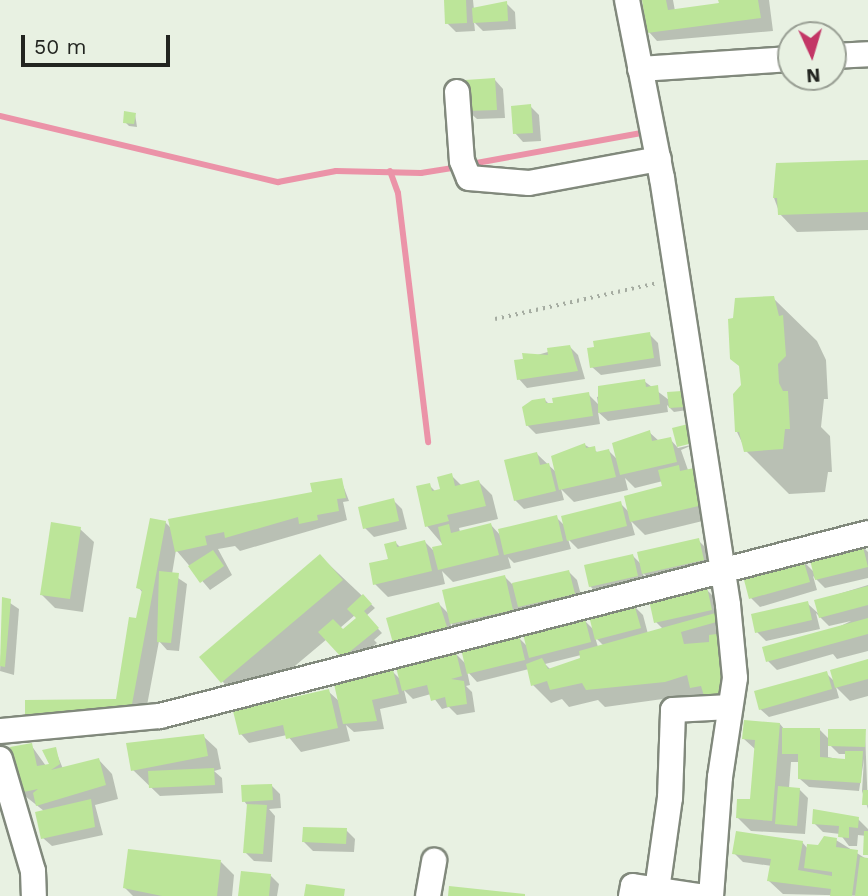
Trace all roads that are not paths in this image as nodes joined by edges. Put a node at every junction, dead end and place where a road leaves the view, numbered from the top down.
1 (627, 0) edge
2 (868, 54) edge
3 (847, 55) edge
4 (777, 60) edge
5 (640, 69) junction
6 (457, 92) dead end
7 (659, 159) junction
8 (868, 533) edge
9 (723, 571) junction
10 (730, 707) junction
11 (0, 731) edge
12 (0, 759) edge
13 (434, 862) dead end
14 (657, 890) junction
15 (34, 896) edge
16 (428, 896) edge
17 (631, 896) edge
18 (699, 896) edge
19 (711, 896) edge

1 - 5 street
2 - 3 street
4 - 5 street
5 - 7 street
6 - 7 street
7 - 9 street
8 - 9 street
9 - 10 street
9 - 11 street
10 - 14 street
10 - 19 street
12 - 15 street
13 - 16 street
14 - 17 street
14 - 18 street

